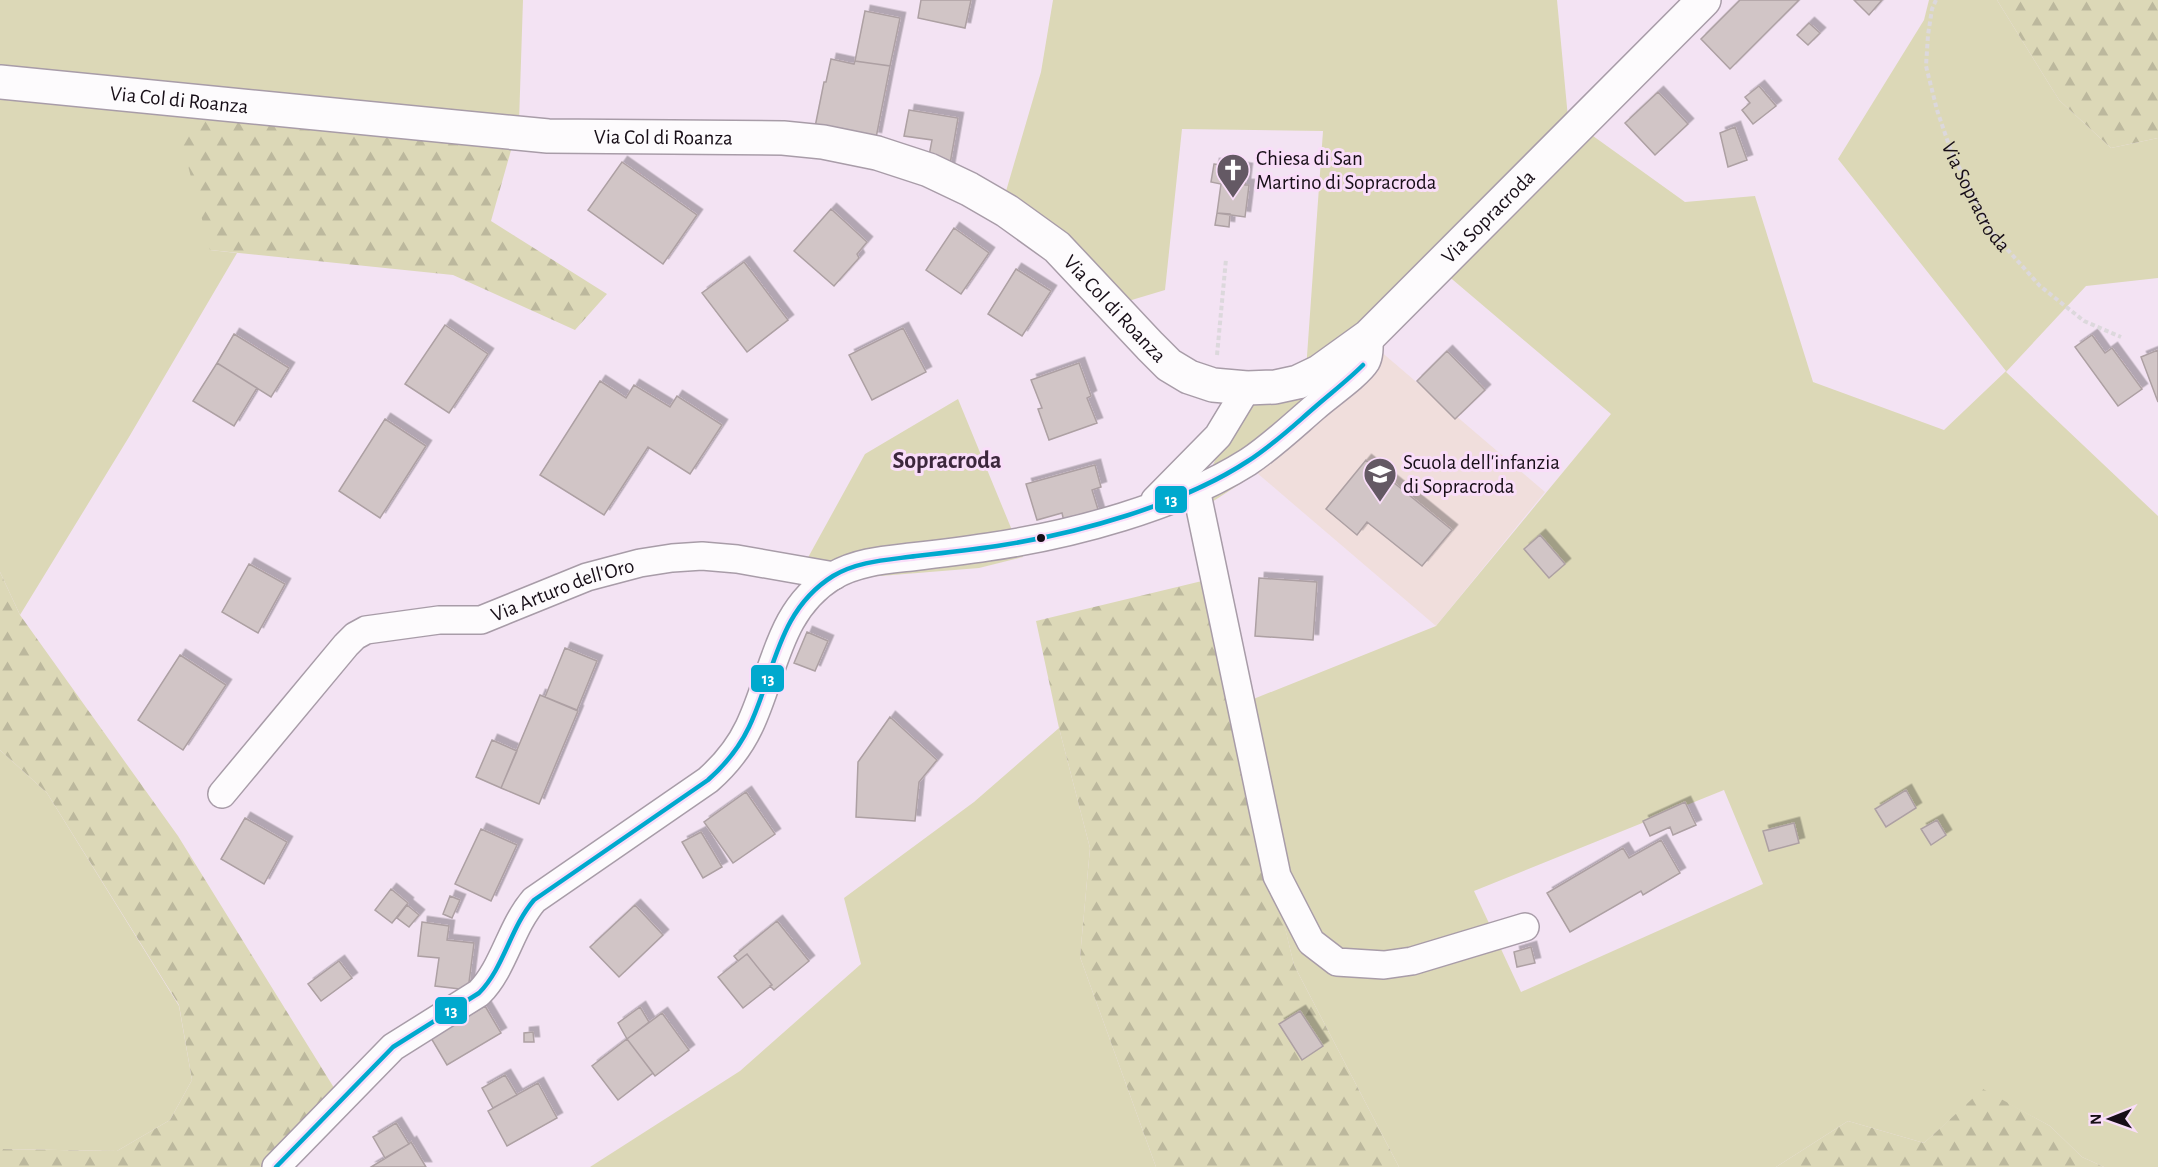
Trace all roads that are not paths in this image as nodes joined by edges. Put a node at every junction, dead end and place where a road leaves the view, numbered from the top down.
1 (1704, 0) edge
2 (0, 81) edge
3 (1369, 336) junction
4 (1247, 388) junction
5 (1196, 489) junction
6 (1147, 509) junction
7 (834, 576) junction
8 (222, 794) dead end
9 (1525, 927) dead end
10 (276, 1167) edge

1 - 3 street, Via Sopracroda
2 - 4 street, Via Col di Roanza
3 - 4 street, Via Sopracroda
3 - 5 street
4 - 6 street
5 - 6 street
5 - 9 street
6 - 7 street
7 - 8 street, Via Arturo dell'Oro
7 - 10 street

